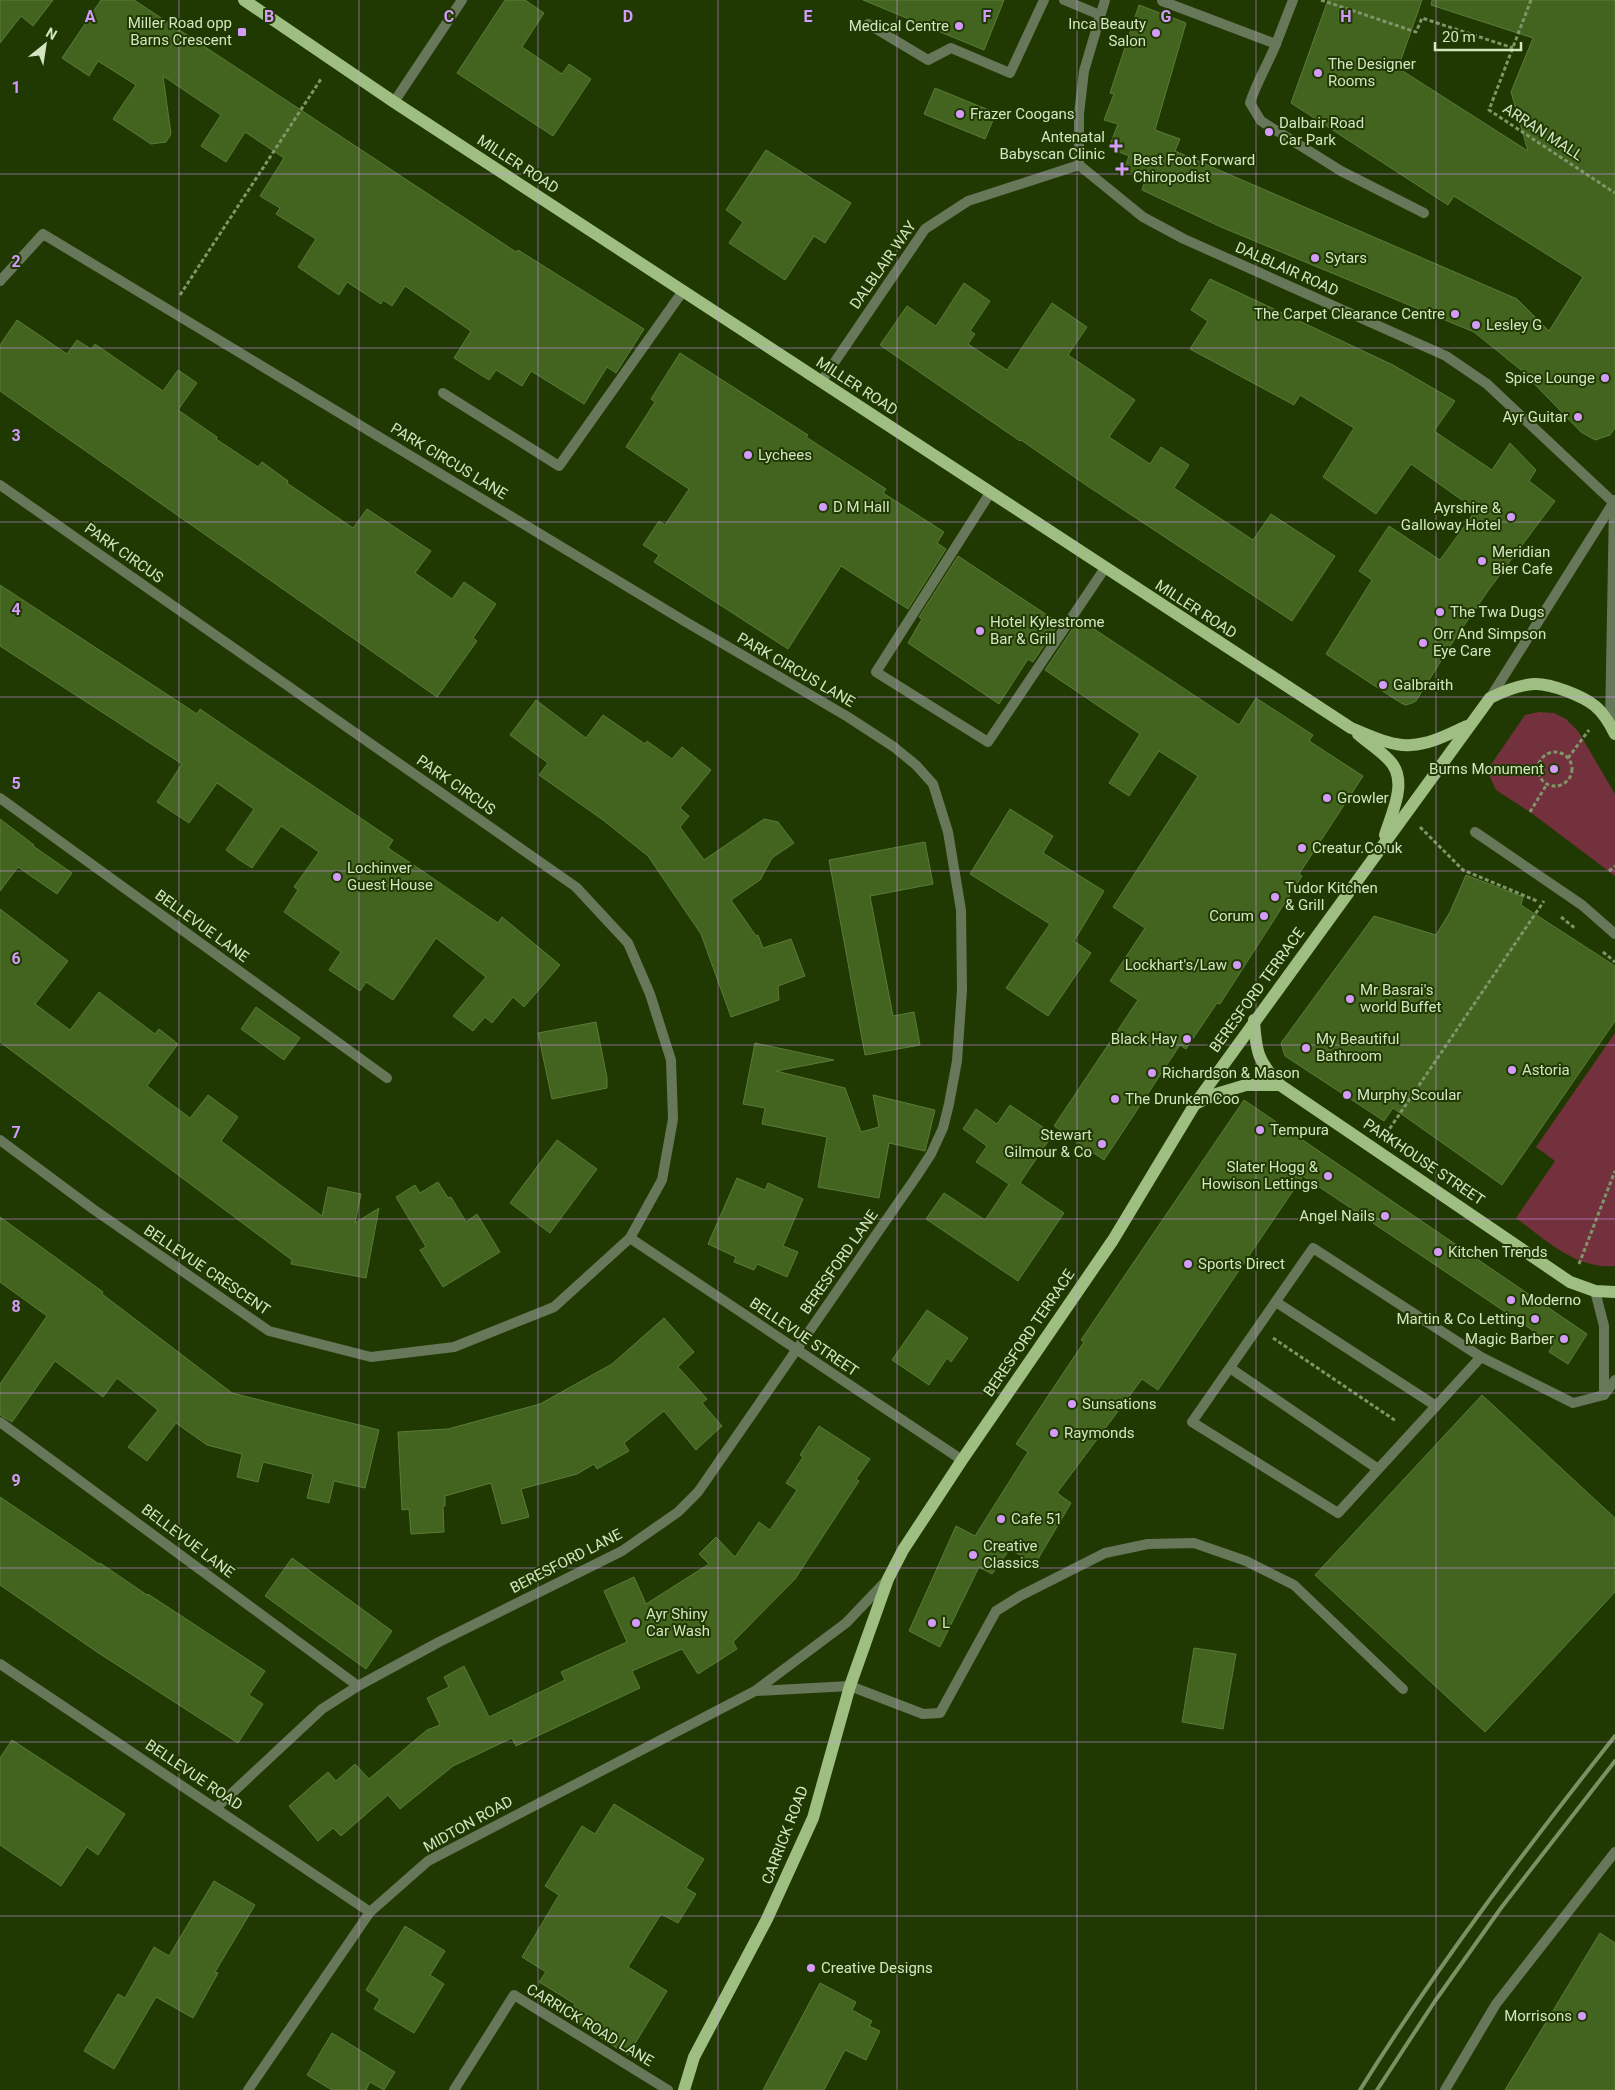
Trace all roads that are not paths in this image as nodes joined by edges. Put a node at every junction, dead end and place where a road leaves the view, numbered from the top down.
1 (244, 0) edge
2 (462, 0) edge
3 (1044, 0) edge
4 (1064, 0) edge
5 (1105, 0) edge
6 (1292, 0) edge
7 (1162, 1) edge
8 (1100, 15) junction
9 (868, 24) dead end
10 (1276, 44) junction
11 (394, 102) junction
12 (1079, 165) junction
13 (1424, 214) dead end
14 (0, 281) edge
15 (683, 291) junction
16 (821, 382) junction
17 (443, 393) dead end
18 (0, 485) edge
19 (990, 493) junction
20 (1614, 502) edge
21 (1105, 568) junction
22 (1490, 698) junction
23 (1469, 726) junction
24 (1351, 728) junction
25 (1613, 730) edge
26 (894, 747) joint
27 (0, 798) edge
28 (1475, 832) dead end
29 (1381, 845) junction
30 (1615, 934) edge
31 (1254, 1020) junction
32 (387, 1078) dead end
33 (1280, 1085) junction
34 (1195, 1104) junction
35 (0, 1140) edge
36 (630, 1238) junction
37 (1595, 1291) junction
38 (1615, 1292) edge
39 (1276, 1302) junction
40 (1604, 1326) junction
41 (1615, 1328) edge
42 (796, 1349) junction
43 (1481, 1357) junction
44 (1230, 1368) junction
45 (1615, 1380) edge
46 (1604, 1395) junction
47 (1436, 1406) junction
48 (0, 1422) edge
49 (962, 1460) junction
50 (1378, 1469) junction
51 (888, 1579) junction
52 (0, 1664) edge
53 (358, 1686) junction
54 (850, 1686) junction
55 (1403, 1689) dead end
56 (755, 1691) junction
57 (216, 1808) junction
58 (1615, 1852) edge
59 (370, 1912) junction
60 (248, 2090) edge
61 (454, 2090) edge
62 (668, 2090) edge
63 (684, 2090) edge
64 (1445, 2090) edge

1 - 11 main road, MILLER ROAD
2 - 11 street
3 - 9 street
4 - 8 street
5 - 8 street
6 - 10 street
7 - 10 street
8 - 12 street
10 - 13 street
11 - 15 main road, MILLER ROAD
12 - 16 street, DALBLAIR WAY
12 - 20 street, DALBLAIR ROAD
14 - 26 street, PARK CIRCUS LANE
15 - 16 main road, MILLER ROAD
15 - 17 street
16 - 19 main road, MILLER ROAD
18 - 36 street, PARK CIRCUS
19 - 21 main road, MILLER ROAD
19 - 21 street
20 - 22 street
20 - 25 street
21 - 24 main road, MILLER ROAD
22 - 23 main road, BERESFORD TERRACE
22 - 25 main road
23 - 24 main road, MILLER ROAD
23 - 29 main road, BERESFORD TERRACE
24 - 29 main road
26 - 42 street, BERESFORD LANE
27 - 32 street, BELLEVUE LANE
28 - 30 street
29 - 31 main road, BERESFORD TERRACE
31 - 33 main road, PARKHOUSE STREET
31 - 34 main road, BERESFORD TERRACE
33 - 34 main road
33 - 37 main road, PARKHOUSE STREET
34 - 49 main road, BERESFORD TERRACE
35 - 36 street, BELLEVUE CRESCENT
36 - 42 street, BELLEVUE STREET
37 - 38 main road, PARKHOUSE STREET
37 - 40 street
39 - 43 street
39 - 44 street
39 - 47 street
40 - 41 street
40 - 46 street
42 - 49 street, BELLEVUE STREET
42 - 53 street, BERESFORD LANE
43 - 46 street
43 - 47 street
44 - 50 street
44 - 50 street
45 - 46 street
47 - 50 street
48 - 53 street, BELLEVUE LANE
49 - 51 main road, BERESFORD TERRACE
51 - 54 main road, CARRICK ROAD
51 - 56 street, MIDTON ROAD
52 - 57 street, BELLEVUE ROAD
53 - 57 street, BERESFORD LANE
54 - 55 street
54 - 56 street, MIDTON ROAD
54 - 63 main road, CARRICK ROAD
56 - 59 street, MIDTON ROAD
57 - 59 street, BELLEVUE ROAD
58 - 64 street
59 - 60 street, MIDTON ROAD
61 - 62 street, CARRICK ROAD LANE

